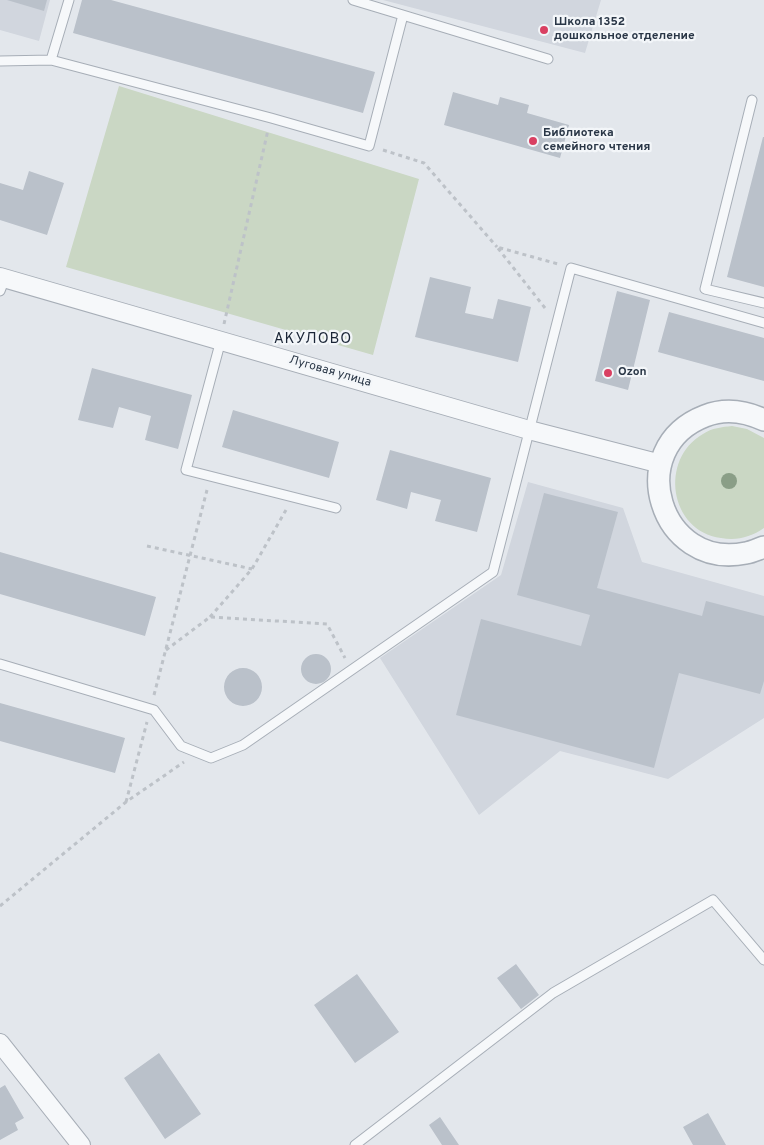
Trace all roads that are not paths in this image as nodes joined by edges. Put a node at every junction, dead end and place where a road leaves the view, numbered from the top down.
1 (69, 0) edge
2 (353, 0) edge
3 (403, 15) junction
4 (548, 59) dead end
5 (52, 60) junction
6 (0, 61) edge
7 (752, 100) dead end
8 (2, 282) edge
9 (764, 304) edge
10 (764, 323) edge
11 (221, 340) junction
12 (764, 420) edge
13 (529, 430) junction
14 (661, 464) junction
15 (336, 508) dead end
16 (764, 547) edge
17 (0, 664) edge
18 (764, 960) edge
19 (0, 1043) edge
20 (81, 1145) edge
21 (355, 1145) edge

1 - 5 lane
2 - 3 lane
3 - 4 lane
3 - 5 lane
5 - 6 lane
7 - 9 lane
8 - 11 street, Луговая улица
10 - 13 lane
11 - 13 street, Луговая улица
11 - 15 lane
12 - 14 street
13 - 14 street, Луговая улица
13 - 17 lane
14 - 16 street
18 - 21 lane
19 - 20 street

